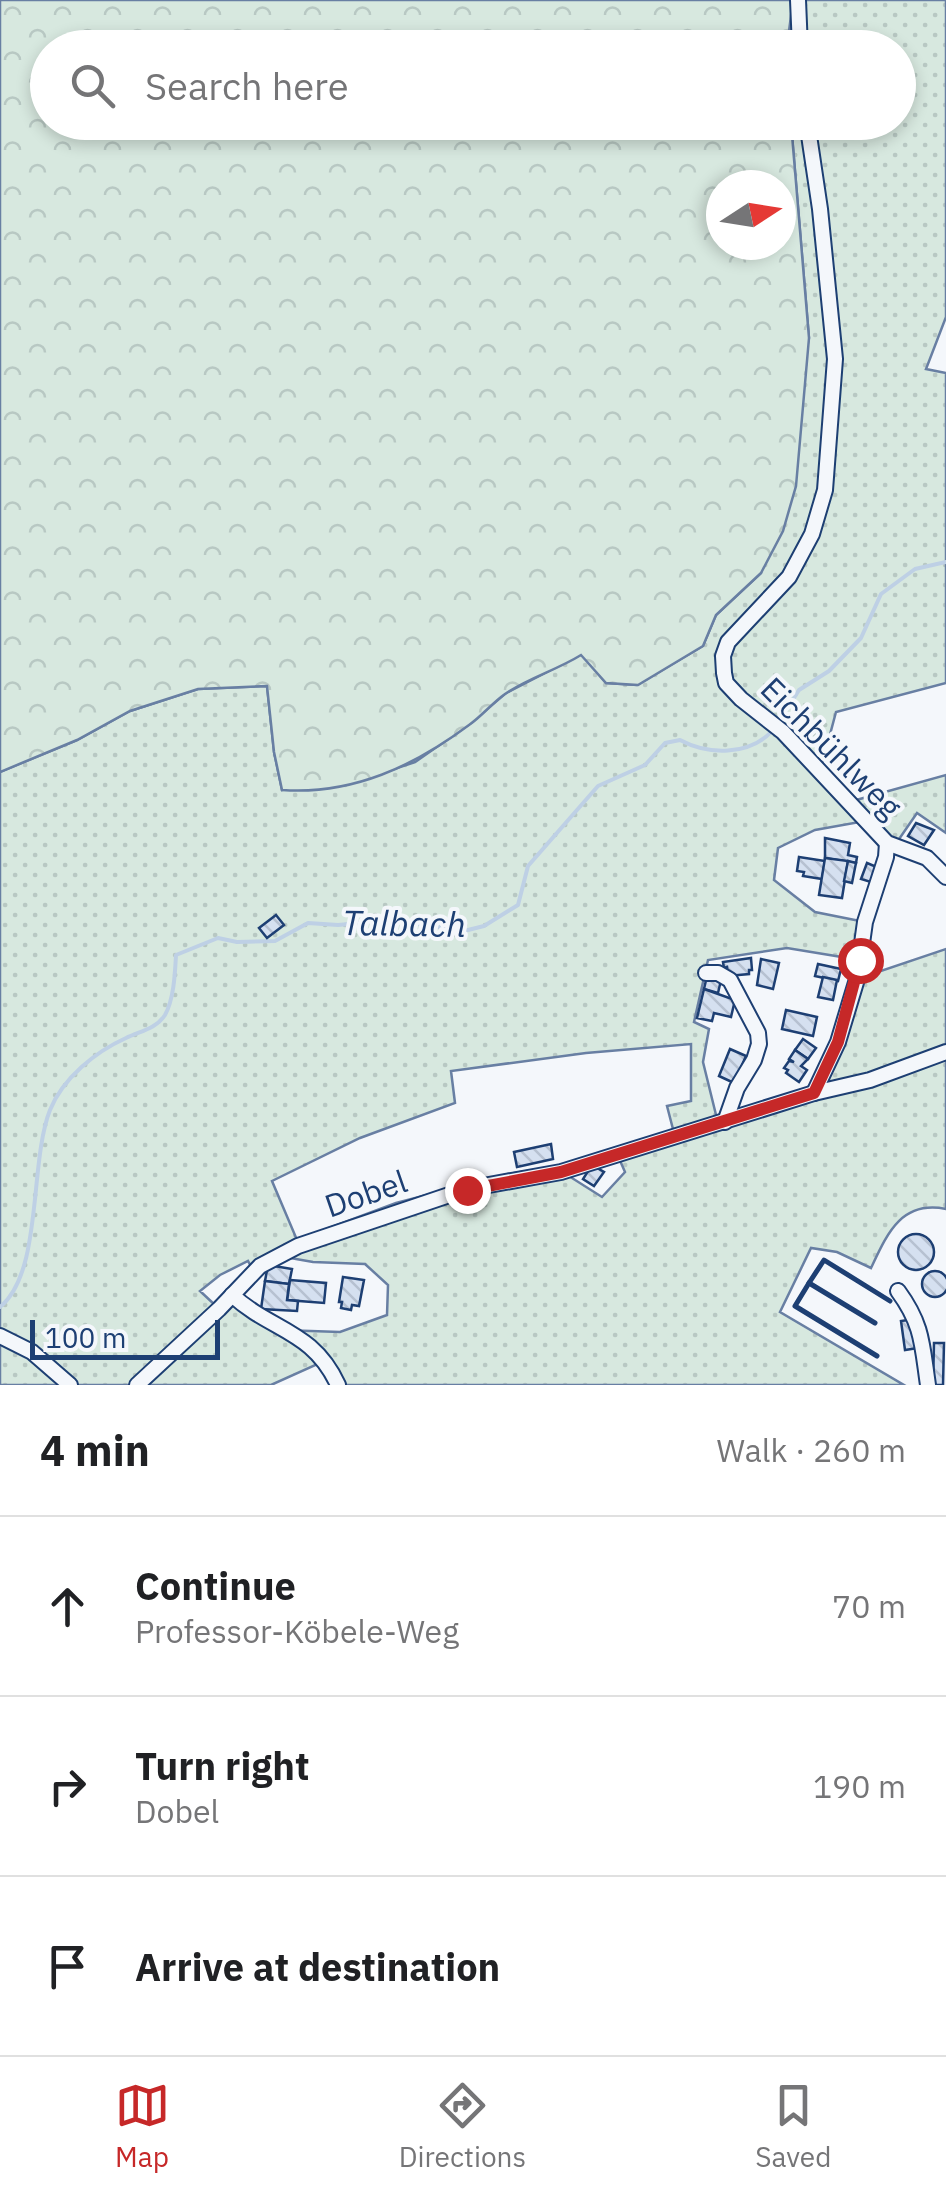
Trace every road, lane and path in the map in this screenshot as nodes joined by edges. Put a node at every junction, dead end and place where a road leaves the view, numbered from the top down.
1 (798, 0) edge
2 (799, 30) edge
3 (810, 140) edge
4 (887, 843) junction
5 (946, 878) edge
6 (706, 972) dead end
7 (946, 1052) edge
8 (814, 1093) junction
9 (724, 1122) junction
10 (898, 1291) dead end
11 (232, 1295) junction
12 (0, 1336) edge
13 (70, 1385) edge
14 (136, 1385) edge
15 (338, 1385) edge
16 (928, 1385) edge

1 - 2 street
3 - 4 street, Eichbühlweg
4 - 5 street, Eichbühlweg
4 - 8 street
6 - 9 street
7 - 8 street, Dobel
8 - 9 street, Dobel
9 - 11 street, Dobel
10 - 16 street
11 - 14 street, Dobel
11 - 15 street
12 - 13 street

